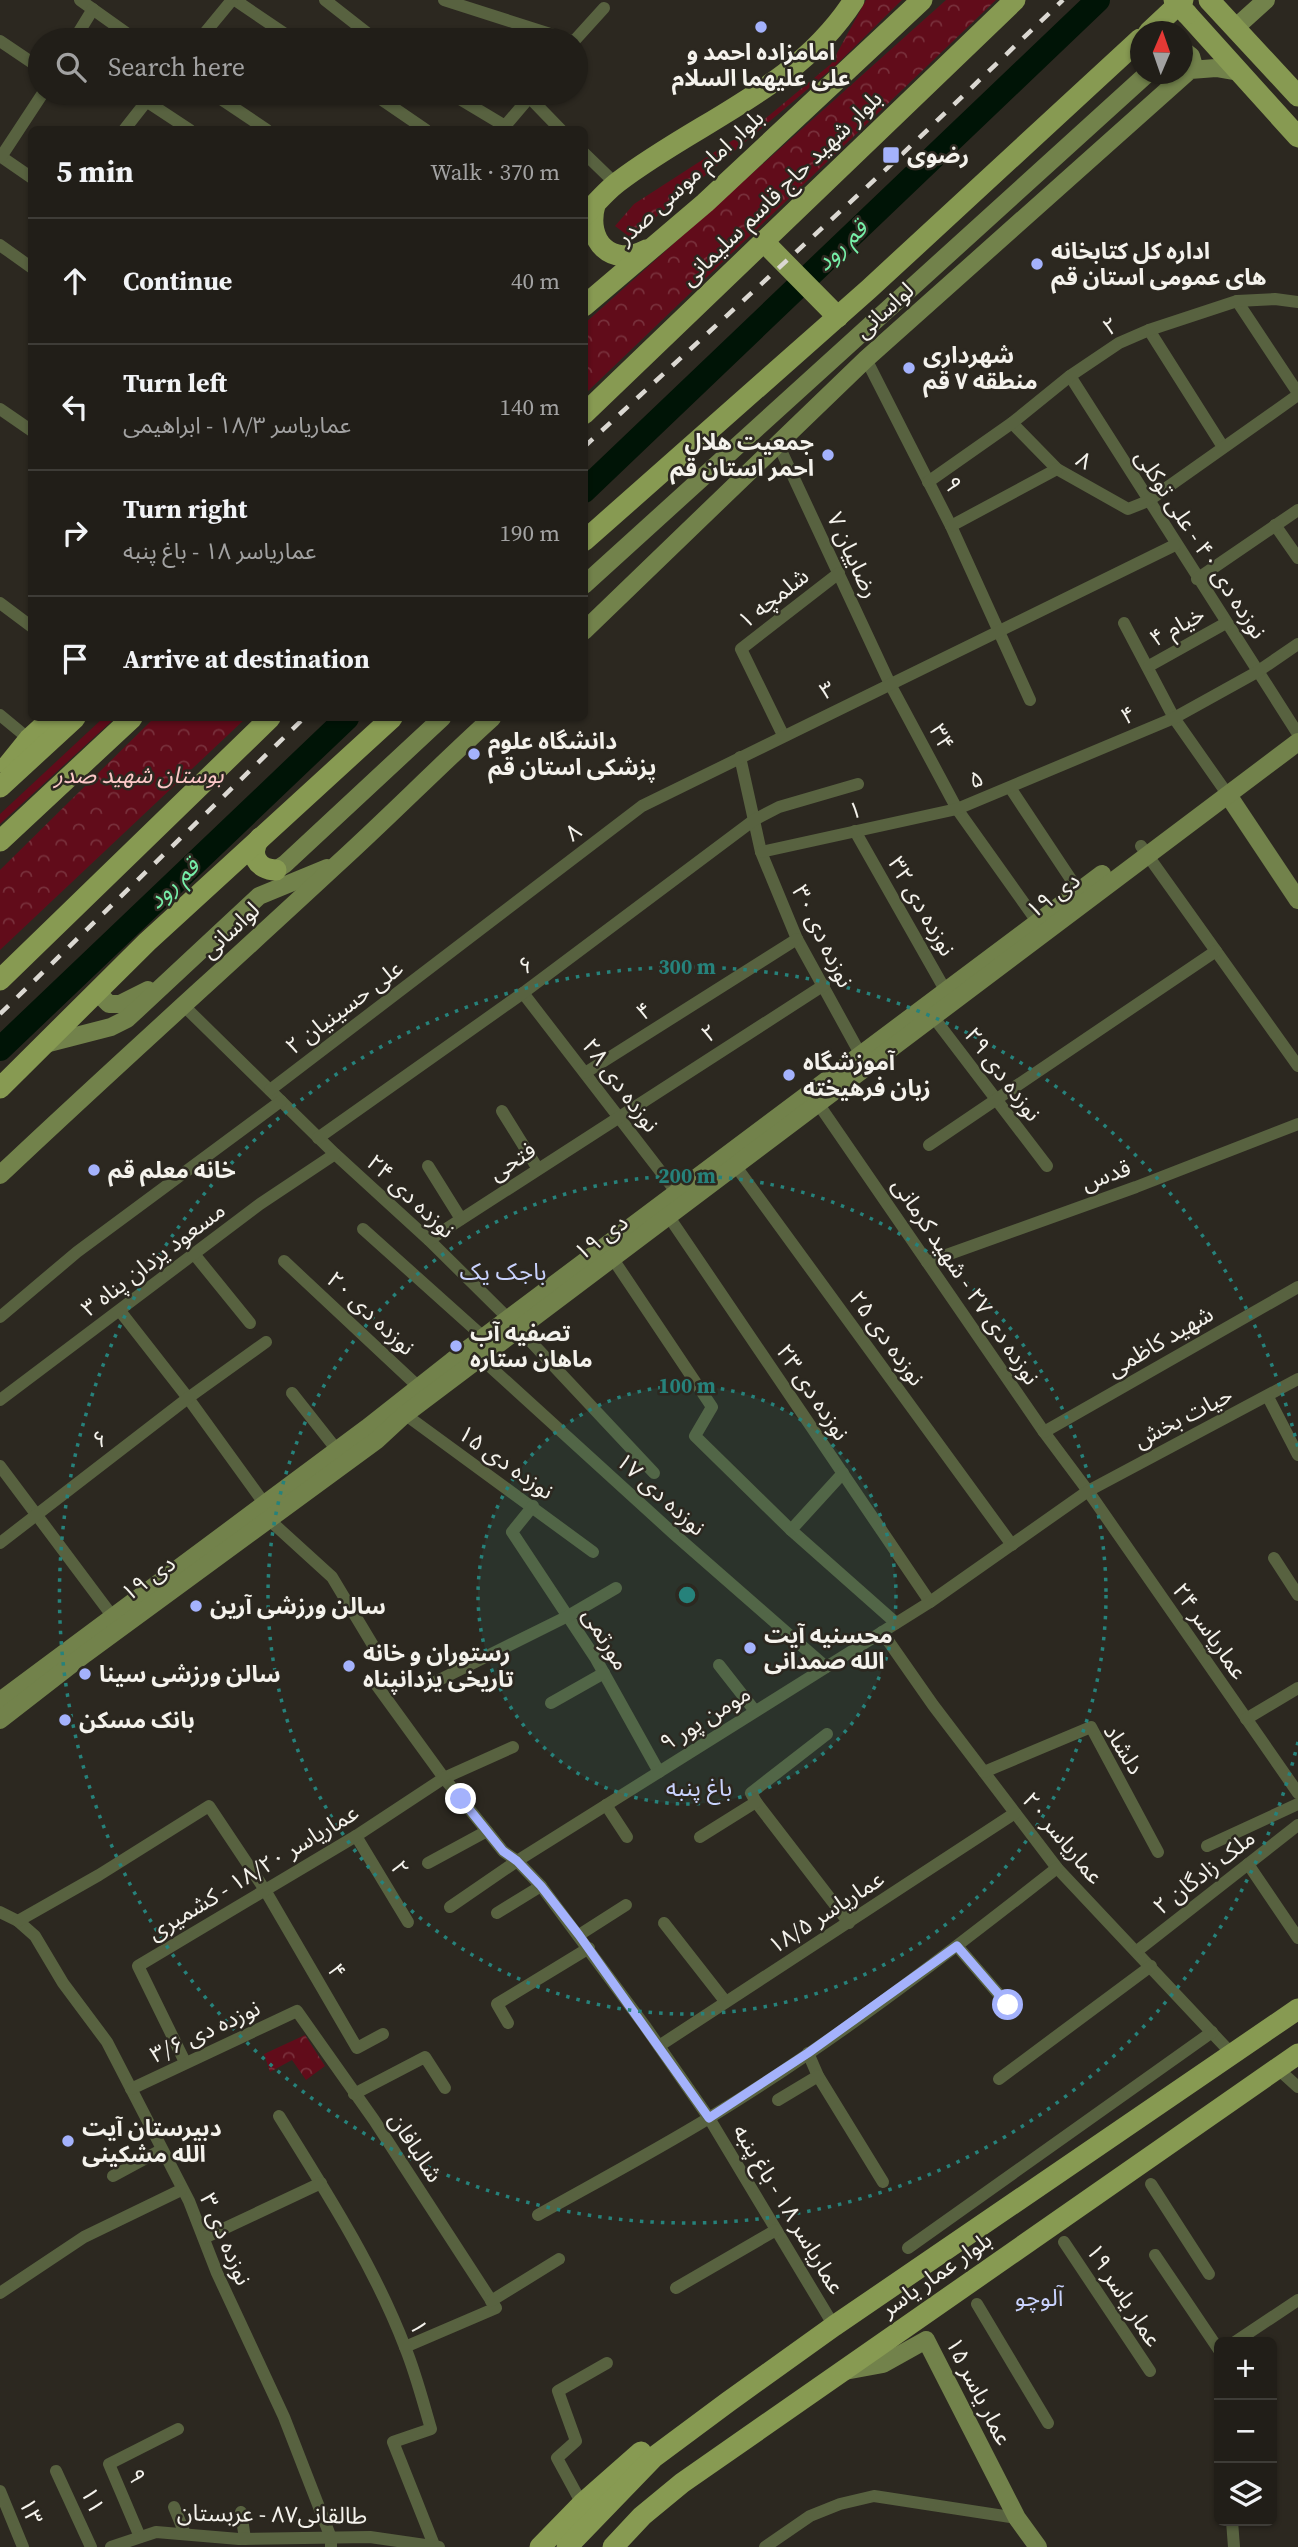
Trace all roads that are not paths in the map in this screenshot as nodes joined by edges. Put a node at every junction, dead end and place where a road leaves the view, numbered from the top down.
1 (80, 0) edge
2 (234, 0) edge
3 (325, 0) edge
4 (444, 0) edge
5 (843, 0) edge
6 (854, 0) edge
7 (922, 0) edge
8 (1015, 0) edge
9 (1209, 0) edge
10 (1266, 0) edge
11 (604, 8) dead end
12 (93, 9) junction
13 (1184, 9) edge
14 (1166, 21) edge
15 (837, 26) junction
16 (81, 28) edge
17 (119, 28) edge
18 (210, 28) edge
19 (276, 28) edge
20 (361, 28) edge
21 (532, 28) edge
22 (586, 28) edge
23 (1235, 28) junction
24 (0, 41) edge
25 (1130, 48) edge
26 (28, 60) edge
27 (1193, 70) edge
28 (1239, 72) junction
29 (1136, 84) edge
30 (1174, 84) edge
31 (1298, 96) edge
32 (35, 105) edge
33 (143, 105) edge
34 (159, 105) edge
35 (230, 105) edge
36 (390, 105) edge
37 (470, 105) edge
38 (523, 105) edge
39 (540, 105) edge
40 (127, 126) edge
41 (185, 126) edge
42 (261, 126) edge
43 (420, 126) edge
44 (505, 126) edge
45 (505, 126) edge
46 (558, 126) edge
47 (1298, 137) edge
48 (1, 157) edge
49 (588, 157) edge
50 (28, 175) edge
51 (616, 184) junction
52 (590, 210) edge
53 (763, 242) junction
54 (0, 244) edge
55 (648, 250) junction
56 (28, 265) edge
57 (1237, 300) junction
58 (588, 302) edge
59 (1298, 302) edge
60 (838, 317) junction
61 (1149, 330) junction
62 (866, 359) junction
63 (1070, 376) junction
64 (1298, 394) edge
65 (0, 408) edge
66 (588, 410) edge
67 (1012, 423) junction
68 (28, 428) edge
69 (778, 444) junction
70 (1223, 447) junction
71 (1057, 469) junction
72 (928, 482) junction
73 (1148, 501) junction
74 (1298, 510) edge
75 (1275, 525) junction
76 (951, 526) junction
77 (588, 537) edge
78 (1175, 545) junction
79 (1298, 558) edge
80 (839, 573) junction
81 (1197, 579) junction
82 (588, 581) edge
83 (0, 603) edge
84 (1124, 623) dead end
85 (1226, 624) junction
86 (28, 625) edge
87 (588, 627) edge
88 (998, 630) junction
89 (1298, 644) edge
90 (1149, 666) junction
91 (1258, 671) junction
92 (890, 684) junction
93 (1030, 700) dead end
94 (0, 715) edge
95 (1174, 718) junction
96 (48, 721) edge
97 (72, 721) edge
98 (129, 721) edge
99 (267, 721) edge
100 (388, 721) edge
101 (439, 721) edge
102 (489, 721) edge
103 (1297, 733) edge
104 (783, 735) junction
105 (29, 739) junction
106 (740, 757) junction
107 (0, 775) edge
108 (858, 784) dead end
109 (0, 787) edge
110 (1011, 789) junction
111 (1224, 790) junction
112 (957, 809) junction
113 (754, 820) junction
114 (855, 831) junction
115 (260, 838) junction
116 (0, 841) edge
117 (1144, 850) junction
118 (761, 852) junction
119 (337, 864) junction
120 (276, 870) joint
121 (1082, 897) junction
122 (1298, 900) edge
123 (1041, 927) junction
124 (797, 939) junction
125 (1216, 951) junction
126 (443, 957) joint
127 (0, 980) edge
128 (166, 981) junction
129 (824, 985) junction
130 (97, 992) junction
131 (523, 993) junction
132 (949, 997) junction
133 (184, 1006) junction
134 (929, 1012) junction
135 (46, 1044) junction
136 (863, 1060) junction
137 (1298, 1066) edge
138 (585, 1073) junction
139 (0, 1088) edge
140 (270, 1090) junction
141 (815, 1098) junction
142 (996, 1098) junction
143 (281, 1101) junction
144 (502, 1111) dead end
145 (618, 1116) junction
146 (1298, 1124) edge
147 (318, 1138) junction
148 (929, 1145) dead end
149 (335, 1154) junction
150 (732, 1160) junction
151 (428, 1166) dead end
152 (1046, 1166) dead end
153 (538, 1169) junction
154 (0, 1175) edge
155 (681, 1198) junction
156 (664, 1211) junction
157 (461, 1219) junction
158 (363, 1229) dead end
159 (429, 1240) junction
160 (194, 1254) junction
161 (613, 1259) junction
162 (284, 1261) dead end
163 (927, 1262) junction
164 (1298, 1287) edge
165 (120, 1311) junction
166 (0, 1317) edge
167 (250, 1323) dead end
168 (513, 1324) junction
169 (266, 1342) dead end
170 (482, 1348) junction
171 (1298, 1380) edge
172 (424, 1392) junction
173 (292, 1393) dead end
174 (1268, 1397) junction
175 (188, 1398) junction
176 (0, 1400) edge
177 (400, 1410) junction
178 (1044, 1432) junction
179 (337, 1450) junction
180 (1298, 1455) edge
181 (0, 1466) edge
182 (654, 1473) dead end
183 (843, 1474) junction
184 (1088, 1491) junction
185 (533, 1506) junction
186 (263, 1510) junction
187 (38, 1514) junction
188 (791, 1530) junction
189 (0, 1543) edge
190 (1012, 1545) junction
191 (593, 1552) dead end
192 (1274, 1558) dead end
193 (617, 1588) dead end
194 (1298, 1595) edge
195 (930, 1602) junction
196 (568, 1616) junction
197 (113, 1617) junction
198 (896, 1623) junction
199 (882, 1632) junction
200 (377, 1652) dead end
201 (719, 1665) dead end
202 (826, 1667) junction
203 (604, 1673) junction
204 (374, 1683) dead end
205 (431, 1684) dead end
206 (1298, 1688) edge
207 (0, 1701) edge
208 (551, 1703) dead end
209 (755, 1712) junction
210 (1246, 1719) junction
211 (0, 1720) edge
212 (827, 1734) dead end
213 (513, 1747) dead end
214 (659, 1772) junction
215 (984, 1772) junction
216 (444, 1778) junction
217 (1298, 1793) edge
218 (756, 1802) junction
219 (1298, 1804) edge
220 (606, 1805) junction
221 (1015, 1813) junction
222 (1298, 1825) edge
223 (487, 1831) junction
224 (356, 1836) junction
225 (700, 1837) dead end
226 (627, 1838) dead end
227 (1207, 1846) dead end
228 (1158, 1853) dead end
229 (517, 1861) junction
230 (428, 1863) dead end
231 (1248, 1864) junction
232 (1057, 1868) junction
233 (541, 1886) junction
234 (265, 1890) junction
235 (626, 1905) dead end
236 (450, 1907) dead end
237 (0, 1912) edge
238 (497, 1913) dead end
239 (18, 1921) junction
240 (408, 1922) dead end
241 (664, 1923) dead end
242 (849, 1923) junction
243 (579, 1935) junction
244 (1298, 1938) edge
245 (957, 1946) junction
246 (589, 1948) junction
247 (1136, 1951) junction
248 (1151, 1966) junction
249 (725, 2001) junction
250 (1008, 2005) dead end
251 (1298, 2009) edge
252 (297, 2011) joint
253 (508, 2023) dead end
254 (1212, 2032) junction
255 (383, 2034) dead end
256 (659, 2046) junction
257 (808, 2053) junction
258 (1232, 2054) junction
259 (1298, 2054) edge
260 (185, 2062) junction
261 (1277, 2068) junction
262 (818, 2076) junction
263 (999, 2079) dead end
264 (1298, 2087) edge
265 (445, 2088) dead end
266 (131, 2089) junction
267 (354, 2094) junction
268 (778, 2100) dead end
269 (279, 2116) dead end
270 (709, 2118) junction
271 (161, 2150) junction
272 (113, 2176) dead end
273 (883, 2182) dead end
274 (321, 2183) junction
275 (1151, 2185) dead end
276 (181, 2190) junction
277 (538, 2215) dead end
278 (776, 2230) junction
279 (204, 2238) junction
280 (1064, 2242) dead end
281 (908, 2248) dead end
282 (1155, 2255) dead end
283 (559, 2259) dead end
284 (1209, 2274) dead end
285 (676, 2288) dead end
286 (0, 2293) edge
287 (1298, 2300) edge
288 (977, 2304) dead end
289 (493, 2305) junction
290 (835, 2326) junction
291 (1242, 2337) edge
292 (1214, 2343) edge
293 (405, 2347) junction
294 (607, 2363) dead end
295 (842, 2371) junction
296 (1150, 2371) dead end
297 (1048, 2423) dead end
298 (178, 2429) dead end
299 (673, 2444) junction
300 (56, 2471) dead end
301 (0, 2491) edge
302 (582, 2504) junction
303 (174, 2507) dead end
304 (241, 2512) dead end
305 (1017, 2518) junction
306 (1232, 2526) edge
307 (185, 2534) junction
308 (140, 2537) junction
309 (245, 2539) junction
310 (214, 2542) edge
311 (331, 2542) edge
312 (371, 2542) edge
313 (275, 2543) edge
314 (1036, 2545) edge
315 (437, 2546) edge
316 (23, 2547) edge
317 (91, 2547) edge
318 (111, 2547) edge
319 (540, 2547) edge
320 (567, 2547) edge
321 (613, 2547) edge
322 (765, 2547) edge
323 (1234, 2547) edge

1 - 12 street
2 - 18 street
2 - 19 street
3 - 20 street
4 - 21 street
5 - 15 main road
6 - 15 main road, بلوار امام موسی صدر
7 - 55 main road, بلوار امام موسی صدر
8 - 53 main road, بلوار شهید حاج قاسم سلیمانی
9 - 23 main road
10 - 23 main road
11 - 22 street
12 - 16 street
12 - 17 street
13 - 14 main road
13 - 28 main road
15 - 51 main road, بلوار امام موسی صدر
23 - 31 main road
24 - 26 street
25 - 60 main road
27 - 28 main road
28 - 47 main road
29 - 82 main road, لواسانی
30 - 62 main road, لواسانی
32 - 48 street
33 - 40 street
34 - 41 street
35 - 42 street
36 - 43 street
37 - 44 street
38 - 45 street
39 - 46 street
48 - 50 street
49 - 51 street
51 - 52 main road, بلوار امام موسی صدر
52 - 55 main road
53 - 60 main road
53 - 66 main road, بلوار شهید حاج قاسم سلیمانی
54 - 56 street
55 - 58 main road, بلوار امام موسی صدر
57 - 59 street
57 - 61 street, ۲
57 - 64 street
60 - 77 main road
61 - 63 street, ۲
61 - 70 street
62 - 69 main road, لواسانی
62 - 72 street, ۹
63 - 67 street, ۲
63 - 73 street, نوزده دی ۴۰ - علی توکلی
64 - 70 street
65 - 68 street
67 - 71 street, ۸
67 - 72 street, ۲
69 - 80 street, ۷ رضاییان
69 - 87 main road, لواسانی
70 - 73 street
71 - 73 street, ۸
71 - 76 street
72 - 76 street, ۹
73 - 78 street, نوزده دی ۴۰ - علی توکلی
74 - 75 street
75 - 79 street
75 - 81 street
76 - 88 street, ۹
78 - 81 street, نوزده دی ۴۰ - علی توکلی
78 - 88 street
80 - 92 street, ۷ رضاییان
80 - 104 street, ۱ شلمچه
81 - 85 street, نوزده دی ۴۰ - علی توکلی
83 - 86 street
84 - 90 street
85 - 90 street, ۴ خیام
85 - 91 street, نوزده دی ۴۰ - علی توکلی
88 - 92 street
88 - 93 street, ۹
89 - 91 street, ۴
90 - 95 street
91 - 95 street, ۴
91 - 103 street, نوزده دی ۴۰ - علی توکلی
92 - 104 street, ۳
92 - 112 street, ۳۴
94 - 105 street
95 - 110 street, ۴
95 - 111 street
96 - 105 main road
97 - 109 main road
98 - 116 main road
99 - 127 main road
100 - 115 main road
101 - 120 main road
102 - 119 main road, لواسانی
103 - 111 main road, ۱۹ دی
104 - 106 street
105 - 107 main road
106 - 113 street, نوزده دی ۳۰
106 - 126 street, ۸
108 - 113 street
110 - 112 street, ۵
110 - 121 street
111 - 117 main road, ۱۹ دی
111 - 122 main road
112 - 114 street, ۱
112 - 123 street, ۳۴
113 - 118 street, نوزده دی ۳۰
113 - 131 street, ۶
114 - 118 street, ۱
114 - 132 street, نوزده دی ۳۲
115 - 120 main road
115 - 130 main road
117 - 121 main road, ۱۹ دی
117 - 125 street
118 - 124 street, نوزده دی ۳۰
119 - 128 main road
119 - 133 main road, لواسانی
121 - 123 main road, ۱۹ دی
123 - 132 main road, ۱۹ دی
124 - 129 street, نوزده دی ۳۰
124 - 138 street, ۴
125 - 137 street
125 - 142 street
126 - 140 street, ۲ علی حسینیان
128 - 130 main road
128 - 135 main road
129 - 136 street, نوزده دی ۳۰
129 - 145 street, ۲
130 - 135 main road
131 - 138 street, نوزده دی ۲۸
131 - 147 street, ۶
132 - 134 main road, ۱۹ دی
133 - 140 street, نوزده دی ۲۴
133 - 154 main road, لواسانی
134 - 136 main road, ۱۹ دی
134 - 142 street, نوزده دی ۲۹
135 - 139 main road
136 - 141 main road, ۱۹ دی
138 - 145 street, نوزده دی ۲۸
140 - 143 street, نوزده دی ۲۴
141 - 150 main road, ۱۹ دی
141 - 163 street, نوزده دی ۲۷ - شهید کرمانی
142 - 148 street
142 - 152 street, نوزده دی ۲۹
143 - 147 street, نوزده دی ۲۴
143 - 166 street
144 - 153 street
145 - 153 street, فتحی
145 - 155 street, نوزده دی ۲۸
146 - 163 street, قدس
147 - 149 street, نوزده دی ۲۴
149 - 159 street, نوزده دی ۲۴
149 - 160 street, ۳ مسعود یزدان پناه
150 - 155 main road, ۱۹ دی
150 - 190 street, نوزده دی ۲۵
151 - 157 street
153 - 157 street, فتحی
155 - 156 main road, ۱۹ دی
156 - 161 main road, ۱۹ دی
156 - 168 main road, ۱۹ دی
156 - 183 street, نوزده دی ۲۳
157 - 159 street, فتحی
158 - 170 street, نوزده دی ۱۷
159 - 168 street, نوزده دی ۲۴
160 - 165 street, ۳ مسعود یزدان پناه
160 - 167 street
161 - 168 main road, ۱۹ دی
161 - 188 street
162 - 172 street, نوزده دی ۲۰
163 - 178 street, نوزده دی ۲۷ - شهید کرمانی
164 - 178 street, شهید کاظمی
165 - 175 street
165 - 176 street, ۳ مسعود یزدان پناه
168 - 170 main road, ۱۹ دی
168 - 182 street, نوزده دی ۲۴
169 - 175 street, ۶
170 - 172 main road, ۱۹ دی
170 - 202 street, نوزده دی ۱۷
171 - 174 street, حیات بخش
172 - 177 main road, ۱۹ دی
173 - 179 street
174 - 180 street
174 - 184 street, حیات بخش
175 - 186 street
175 - 187 street, ۶
177 - 179 main road, ۱۹ دی
177 - 185 street, نوزده دی ۱۵
177 - 186 main road, ۱۹ دی
178 - 184 street, نوزده دی ۲۷ - شهید کرمانی
179 - 186 main road, ۱۹ دی
181 - 187 street
183 - 188 street
183 - 195 street, نوزده دی ۲۳
184 - 190 street, مومن پور ۹
184 - 210 street, عماریاسر ۲۴
185 - 191 street, نوزده دی ۱۵
185 - 196 street, مورتمی
186 - 197 main road, ۱۹ دی
186 - 200 street
186 - 211 main road, ۱۹ دی
187 - 189 street, ۶
187 - 197 street
188 - 198 street
190 - 195 street, مومن پور ۹
192 - 194 street
193 - 196 street
195 - 198 street, مومن پور ۹
196 - 203 street, مورتمی
196 - 205 street
197 - 207 main road, ۱۹ دی
198 - 199 street, مومن پور ۹
199 - 202 street, مومن پور ۹
199 - 215 street, عماریاسر ۲۰
201 - 209 street
202 - 209 street, مومن پور ۹
203 - 208 street
203 - 214 street, مورتمی
204 - 216 street, عماریاسر ۱۸ - باغ پنبه
206 - 210 street
209 - 214 street, مومن پور ۹
210 - 217 street, عماریاسر ۲۴
212 - 218 street
213 - 216 street, عماریاسر ۱۸/۲۰ - کشمیری
214 - 220 street, مومن پور ۹
215 - 221 street, عماریاسر ۲۰
215 - 228 street, دلشاد
216 - 223 street, عماریاسر ۱۸ - باغ پنبه
216 - 224 street, عماریاسر ۱۸/۲۰ - کشمیری
218 - 225 street
218 - 242 street
219 - 227 street
220 - 226 street
220 - 229 street, مومن پور ۹
221 - 232 street, عماریاسر ۲۰
221 - 242 street, عماریاسر ۱۸/۵
222 - 231 street, ۲ ملک زادگان
223 - 229 street, عماریاسر ۱۸ - باغ پنبه
223 - 230 street
224 - 234 street, عماریاسر ۱۸/۲۰ - کشمیری
224 - 240 street, ۲
229 - 233 street, عماریاسر ۱۸ - باغ پنبه
229 - 236 street, مومن پور ۹
231 - 244 street
231 - 247 street, ۲ ملک زادگان
232 - 245 street
232 - 247 street, عماریاسر ۲۰
233 - 238 street
233 - 243 street, عماریاسر ۱۸ - باغ پنبه
234 - 239 street
234 - 255 street, ۴
234 - 260 street, عماریاسر ۱۸/۲۰ - کشمیری
235 - 243 street
237 - 239 street, نوزده دی ۳
239 - 266 street, نوزده دی ۳
241 - 249 street
242 - 249 street, عماریاسر ۱۸/۵
243 - 246 street, عماریاسر ۱۸ - باغ پنبه
245 - 250 street
245 - 257 street
246 - 253 street
246 - 256 street, عماریاسر ۱۸ - باغ پنبه
247 - 248 street, عماریاسر ۲۰
248 - 254 street, عماریاسر ۲۰
248 - 263 street
249 - 256 street, عماریاسر ۱۸/۵
251 - 258 main road, بلوار عمار یاسر
252 - 260 street, نوزده دی ۳/۶
252 - 267 street, شالبافان
254 - 258 street, عماریاسر ۲۰
254 - 281 street
256 - 270 street, عماریاسر ۱۸ - باغ پنبه
257 - 262 street
257 - 270 street
258 - 290 main road, بلوار عمار یاسر
259 - 261 main road, بلوار عمار یاسر
260 - 266 street, نوزده دی ۳/۶
261 - 264 street
261 - 295 main road, بلوار عمار یاسر
262 - 268 street
262 - 273 street
265 - 267 street
266 - 271 street, نوزده دی ۳
267 - 289 street, شالبافان
269 - 274 street, ۱
270 - 277 street
270 - 278 street, عماریاسر ۱۸ - باغ پنبه
271 - 272 street
271 - 276 street, نوزده دی ۳
274 - 279 street
274 - 293 street, ۱
275 - 284 street
276 - 279 street, نوزده دی ۳
276 - 286 street
278 - 285 street
278 - 290 street, عماریاسر ۱۸ - باغ پنبه
279 - 311 street, نوزده دی ۳
280 - 296 street, عمار یاسر ۱۹
282 - 292 street
283 - 289 street
287 - 291 street
288 - 297 street
289 - 293 street
290 - 299 main road, بلوار عمار یاسر
293 - 315 street, ۱
294 - 302 street
295 - 305 main road, عمار یاسر ۱۵
295 - 321 main road, بلوار عمار یاسر
298 - 308 street, ۹
299 - 302 main road, بلوار عمار یاسر
299 - 320 main road, بلوار عمار یاسر
300 - 317 street, ۱۱
301 - 316 street, ۱۳
302 - 319 main road, بلوار عمار یاسر
303 - 307 street
304 - 309 street
305 - 314 main road, عمار یاسر ۱۵
305 - 322 street
306 - 323 street
307 - 308 street, طالقانی۸۷ - عربستان
307 - 310 street, طالقانی۸۷ - عربستان
308 - 318 street, طالقانی۸۷ - عربستان
309 - 310 street, طالقانی۸۷ - عربستان
309 - 313 street, طالقانی۸۷ - عربستان
311 - 312 street, طالقانی۸۷ - عربستان
311 - 313 street, طالقانی۸۷ - عربستان
312 - 315 street, طالقانی۸۷ - عربستان

